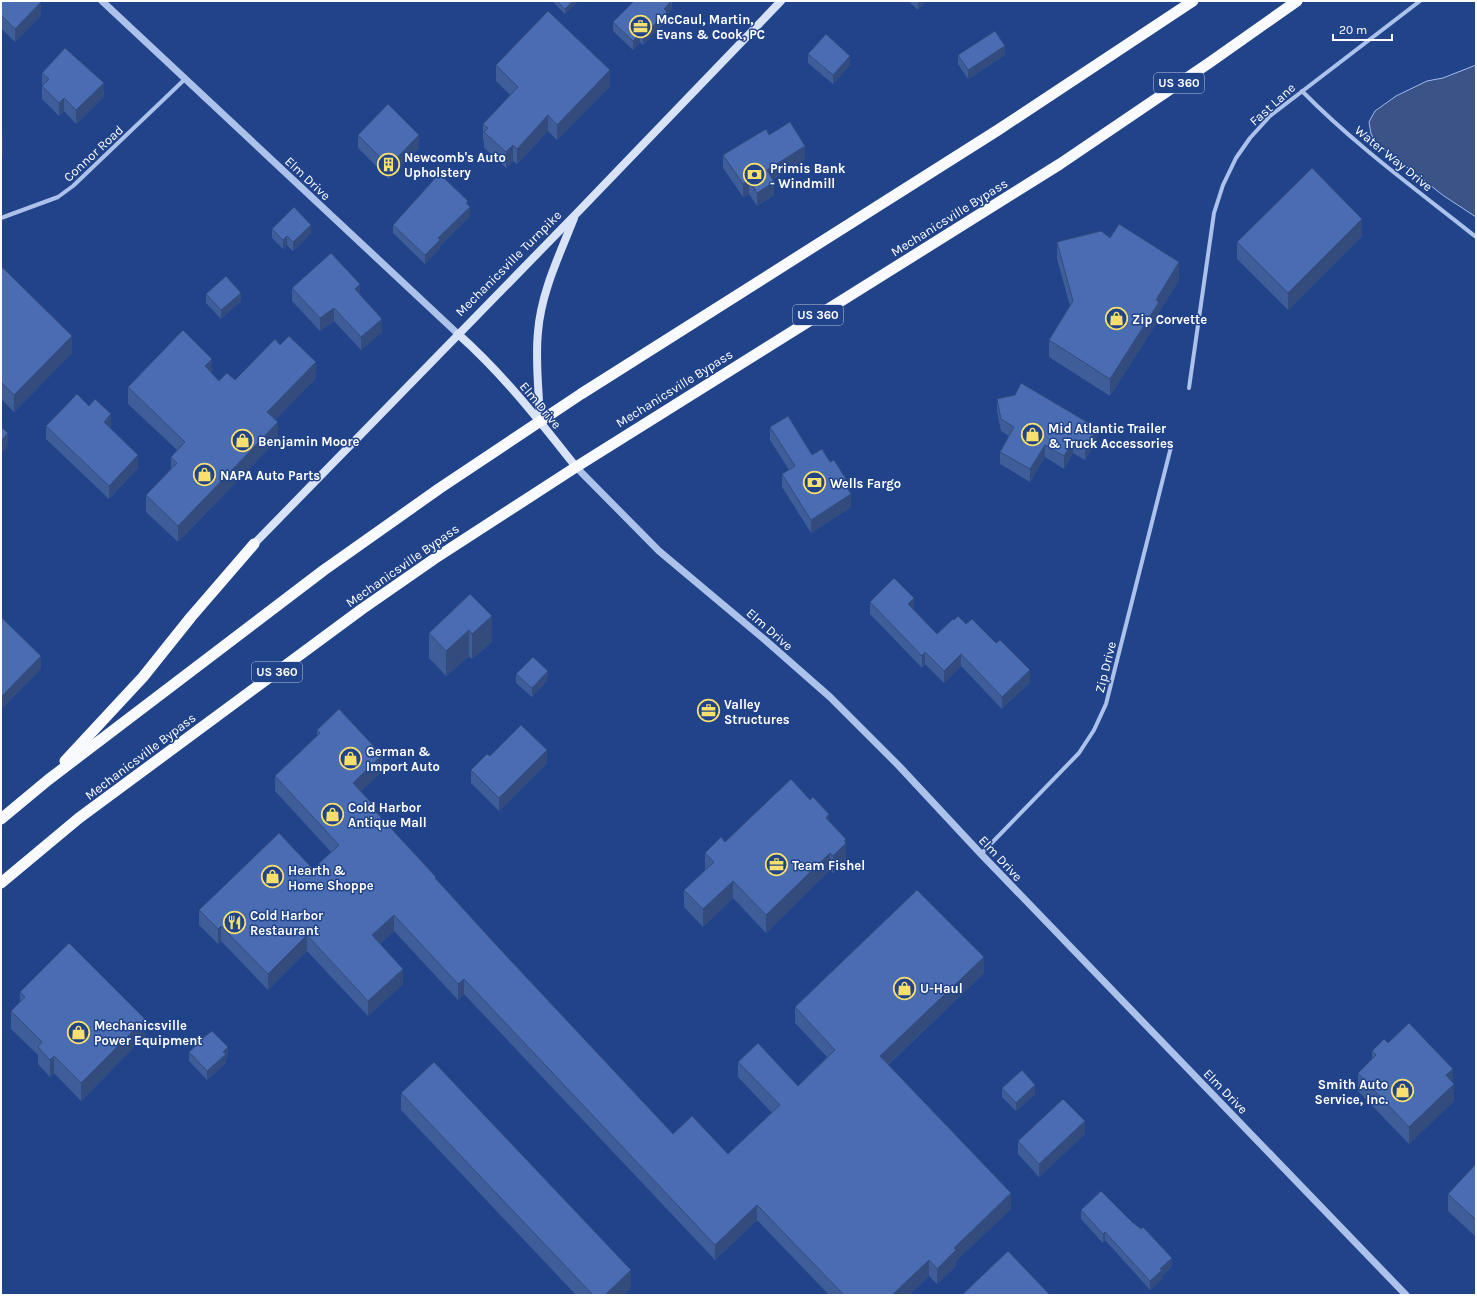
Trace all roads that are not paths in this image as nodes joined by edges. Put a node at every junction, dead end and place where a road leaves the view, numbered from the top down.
1 (102, 1) edge
2 (781, 1) edge
3 (1193, 1) edge
4 (1297, 1) edge
5 (1420, 1) edge
6 (184, 80) junction
7 (1302, 91) junction
8 (576, 214) junction
9 (1, 218) edge
10 (1476, 237) edge
11 (458, 334) junction
12 (1189, 388) dead end
13 (540, 421) junction
14 (1172, 444) dead end
15 (576, 467) junction
16 (254, 544) joint
17 (48, 780) junction
18 (1, 819) edge
19 (981, 854) junction
20 (1, 884) edge
21 (1406, 1295) edge

1 - 6 street, Elm Drive
2 - 8 main road, Mechanicsville Turnpike
3 - 13 highway
4 - 15 highway, Mechanicsville Bypass / US 360
5 - 7 street, Fast Lane
6 - 9 street, Connor Road
6 - 11 street, Elm Drive
7 - 10 street, Water Way Drive
7 - 12 street, Fast Lane
8 - 11 main road, Mechanicsville Turnpike
8 - 13 main road
11 - 13 main road, Elm Drive
11 - 16 main road, Mechanicsville Turnpike
13 - 15 main road, Elm Drive
13 - 17 highway
14 - 19 street, Zip Drive
15 - 19 street, Elm Drive
15 - 20 highway, Mechanicsville Bypass / US 360
16 - 17 highway
17 - 18 highway
19 - 21 street, Elm Drive

